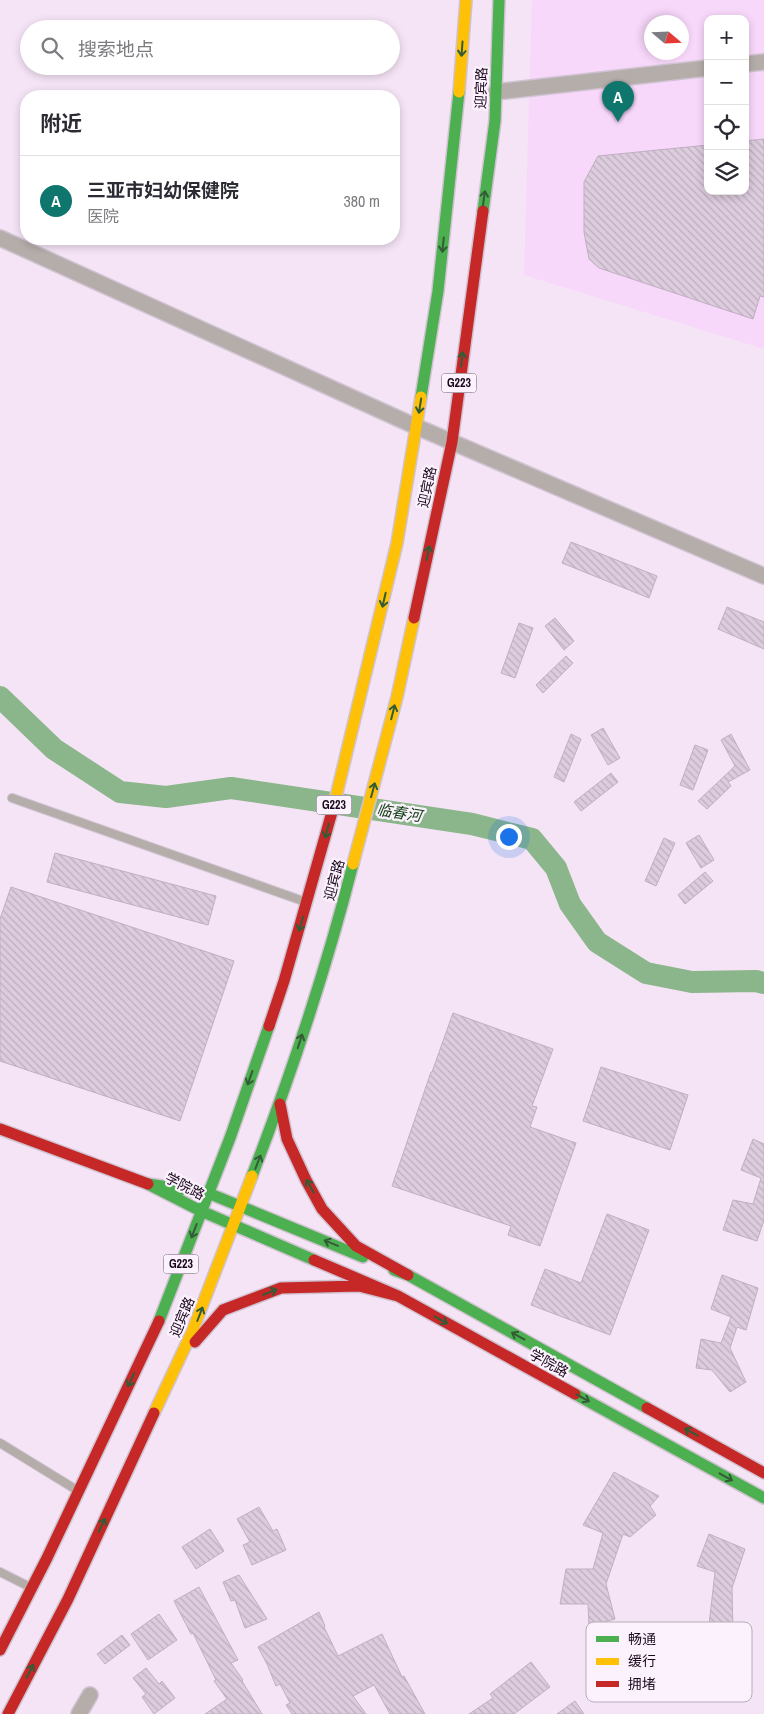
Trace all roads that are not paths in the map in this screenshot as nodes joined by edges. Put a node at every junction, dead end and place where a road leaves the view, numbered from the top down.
1 (466, 0) edge
2 (499, 0) edge
3 (764, 62) edge
4 (749, 64) edge
5 (704, 68) edge
6 (496, 92) junction
7 (0, 238) edge
8 (417, 427) junction
9 (452, 442) junction
10 (764, 576) edge
11 (12, 798) dead end
12 (307, 902) junction
13 (280, 1104) junction
14 (0, 1129) edge
15 (148, 1184) junction
16 (208, 1193) junction
17 (241, 1206) junction
18 (202, 1211) junction
19 (234, 1225) junction
20 (408, 1275) junction
21 (398, 1296) junction
22 (178, 1362) junction
23 (0, 1443) edge
24 (764, 1473) edge
25 (79, 1491) junction
26 (764, 1498) edge
27 (0, 1572) edge
28 (32, 1588) junction
29 (0, 1650) edge
30 (90, 1695) dead end
31 (8, 1714) edge
32 (79, 1714) edge

1 -> 8 main road, 迎宾路 / G223
2 - 6 main road, 迎宾路 / G223
3 - 4 street
5 - 6 street
9 -> 6 main road, 迎宾路 / G223
7 - 8 street
8 - 9 street
8 -> 12 main road, 迎宾路 / G223
9 - 10 street
13 -> 9 main road, 迎宾路 / G223
11 - 12 lane
12 -> 16 main road, 迎宾路 / G223
17 -> 13 main road, 迎宾路 / G223
20 -> 13 main road
14 - 15 main road
15 - 16 main road, 学院路
15 - 18 main road, 学院路
16 - 17 main road, 学院路
16 - 18 main road, 迎宾路 / G223
17 - 19 main road, 迎宾路 / G223
20 -> 17 main road, 学院路
18 - 19 main road, 学院路
18 -> 25 main road, 迎宾路 / G223
19 - 21 main road, 学院路
22 -> 19 main road, 迎宾路 / G223
24 -> 20 main road, 学院路
22 -> 21 main road
21 -> 26 main road, 学院路
31 -> 22 main road, 迎宾路 / G223
23 - 25 lane
25 - 28 main road, 迎宾路 / G223
27 - 28 lane
28 - 29 main road, 迎宾路 / G223
30 - 32 street

